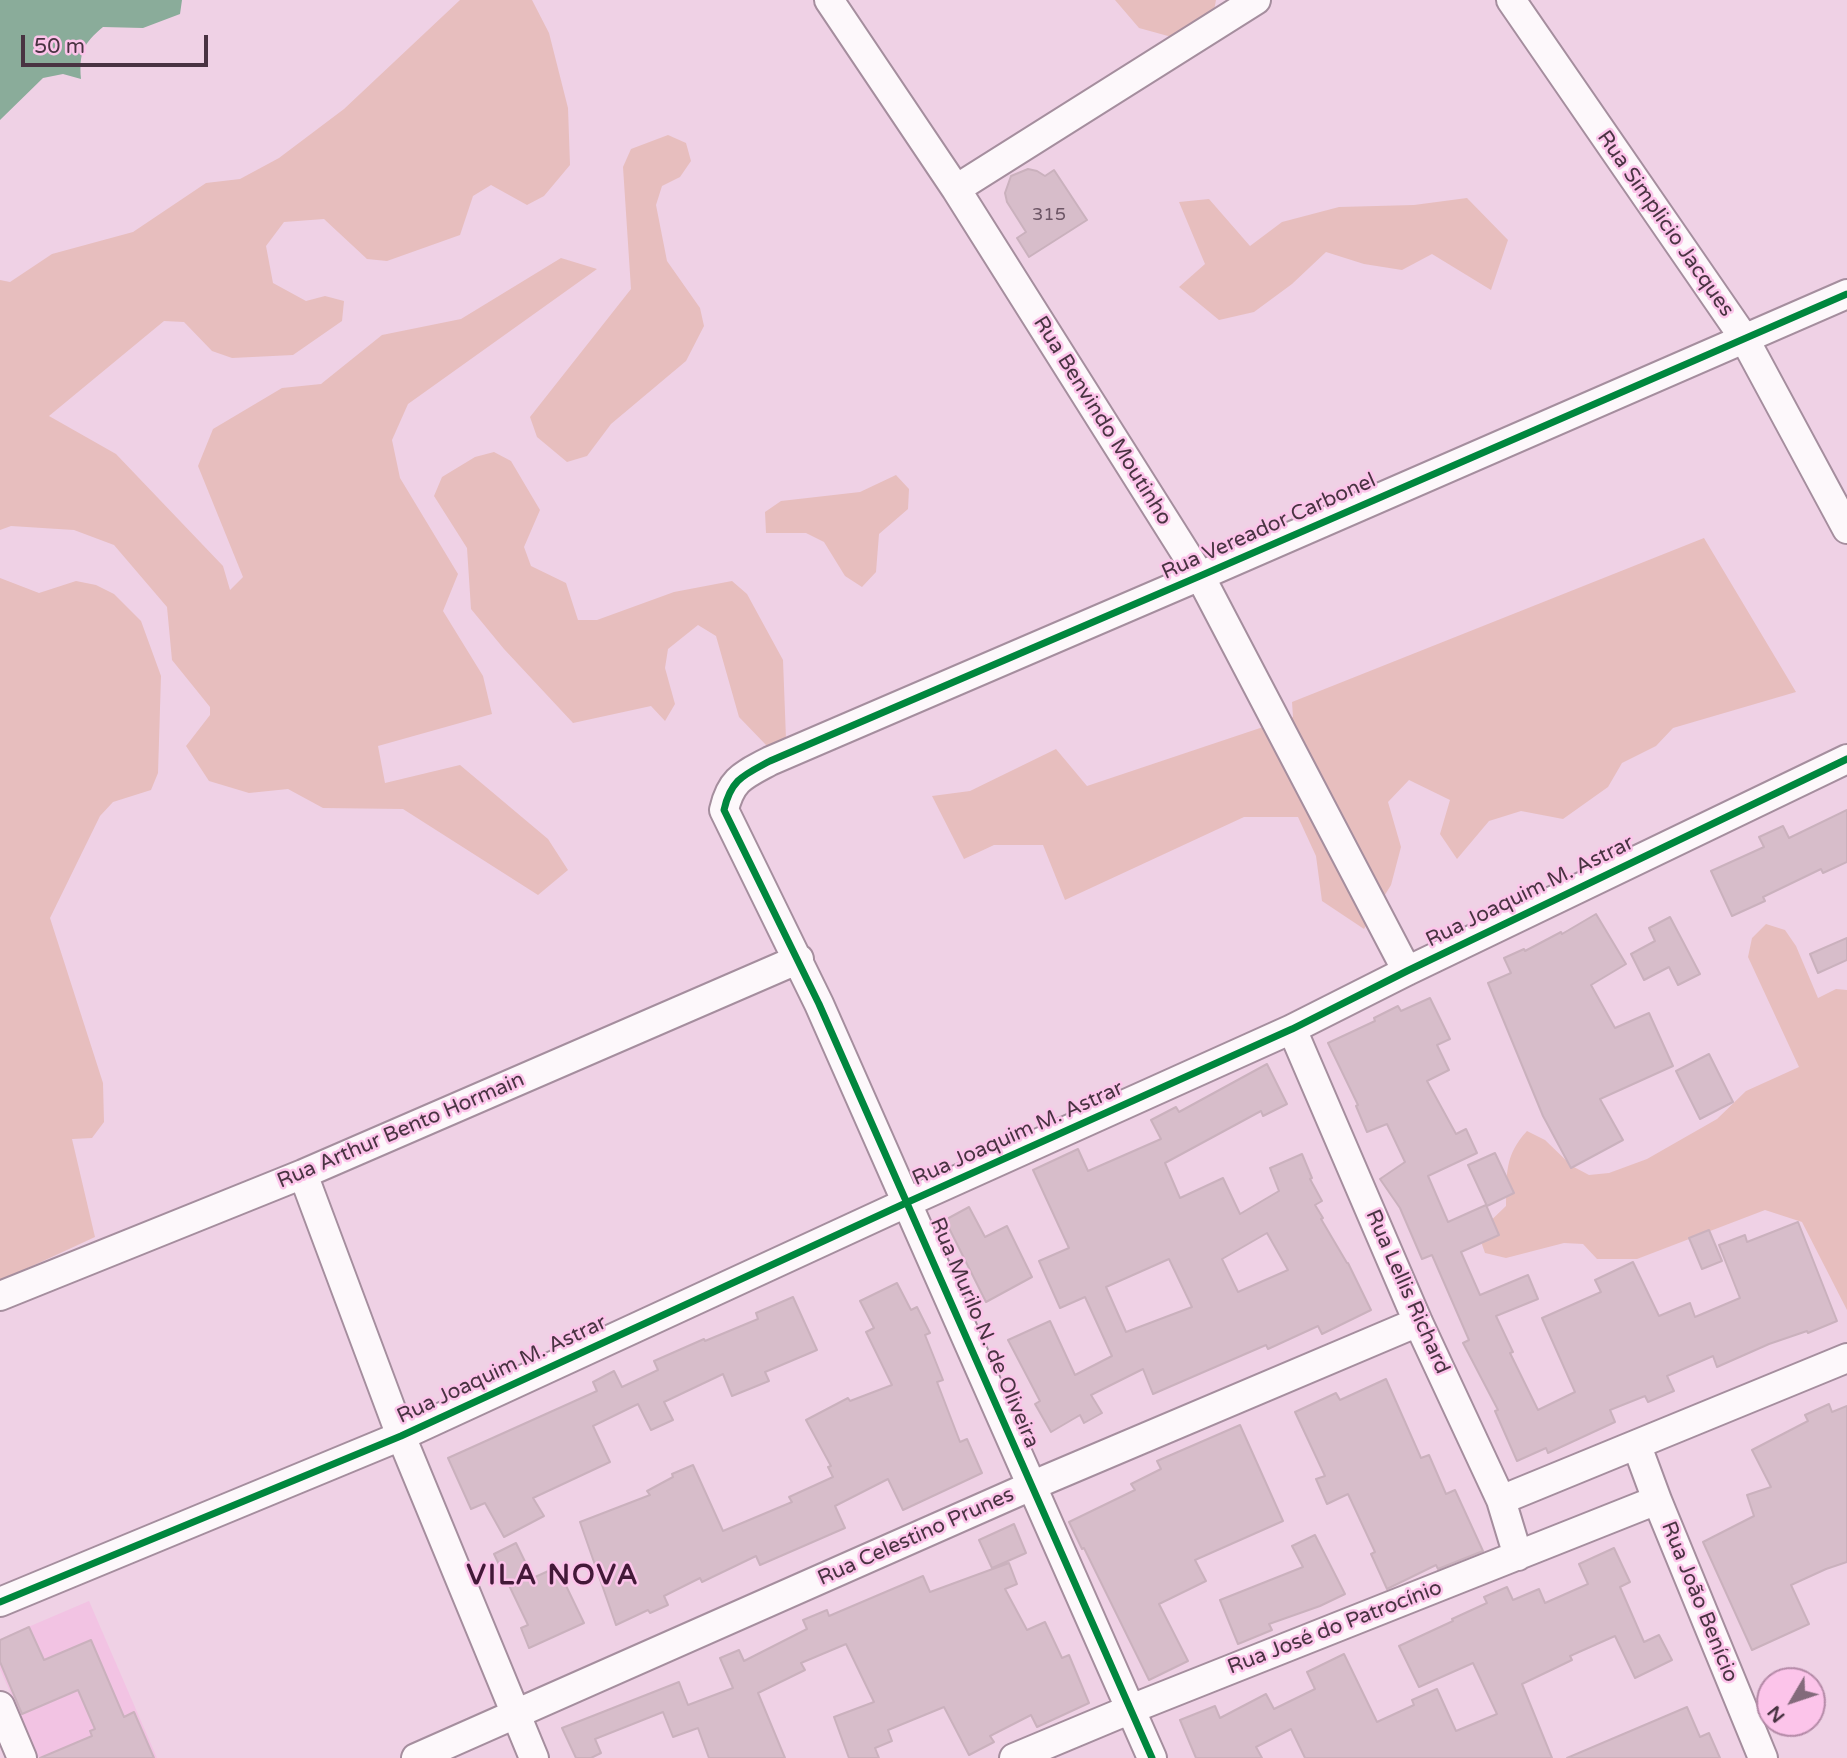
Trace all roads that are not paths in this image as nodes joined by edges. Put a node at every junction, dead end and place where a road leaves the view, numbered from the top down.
1 (829, 0) edge
2 (1256, 0) edge
3 (1511, 0) edge
4 (956, 189) junction
5 (1847, 294) edge
6 (1744, 338) junction
7 (1847, 528) edge
8 (1200, 576) junction
9 (1847, 759) edge
10 (724, 810) joint
11 (799, 959) junction
12 (1407, 971) junction
13 (1292, 1029) junction
14 (303, 1174) junction
15 (908, 1202) junction
16 (0, 1296) edge
17 (1418, 1322) junction
18 (1847, 1358) edge
19 (401, 1436) junction
20 (1637, 1446) junction
21 (1031, 1486) junction
22 (1501, 1500) junction
23 (1657, 1500) junction
24 (1518, 1556) junction
25 (0, 1602) edge
26 (0, 1706) edge
27 (1131, 1709) junction
28 (516, 1714) junction
29 (22, 1758) edge
30 (416, 1758) edge
31 (534, 1758) edge
32 (1014, 1758) edge
33 (1152, 1758) edge
34 (1763, 1758) edge

1 - 4 street, Rua Benvindo Moutinho
2 - 4 street
3 - 6 street, Rua Simplicio Jacques
4 - 8 street, Rua Benvindo Moutinho
5 - 6 street, Rua Vereador Carbonel
6 - 7 street, Rua Simplicio Jacques
6 - 8 street, Rua Vereador Carbonel
8 - 10 street, Rua Vereador Carbonel
8 - 12 street, Rua Benvindo Moutinho
9 - 12 street, Rua Joaquim M. Astrar
10 - 11 street, Rua Murilo N. de Oliveira
11 - 14 street, Rua Arthur Bento Hormain
11 - 15 street, Rua Murilo N. de Oliveira
12 - 13 street, Rua Joaquim M. Astrar
13 - 15 street, Rua Joaquim M. Astrar
13 - 17 street, Rua Lellis Richard
14 - 16 street, Rua Arthur Bento Hormain
14 - 19 street
15 - 19 street, Rua Joaquim M. Astrar
15 - 21 street, Rua Murilo N. de Oliveira
17 - 21 street, Rua Celestino Prunes
17 - 22 street, Rua Lellis Richard
18 - 20 street
19 - 25 street, Rua Joaquim M. Astrar
19 - 28 street
20 - 22 street
20 - 23 street, Rua João Benício
21 - 27 street, Rua Murilo N. de Oliveira
21 - 28 street, Rua Celestino Prunes
22 - 24 street, Rua Lellis Richard
23 - 24 street, Rua José do Patrocínio
23 - 34 street, Rua João Benício
24 - 27 street, Rua José do Patrocínio
26 - 29 street
27 - 32 street, Rua José do Patrocínio
27 - 33 street, Rua Murilo N. de Oliveira
28 - 30 street, Rua Celestino Prunes
28 - 31 street

